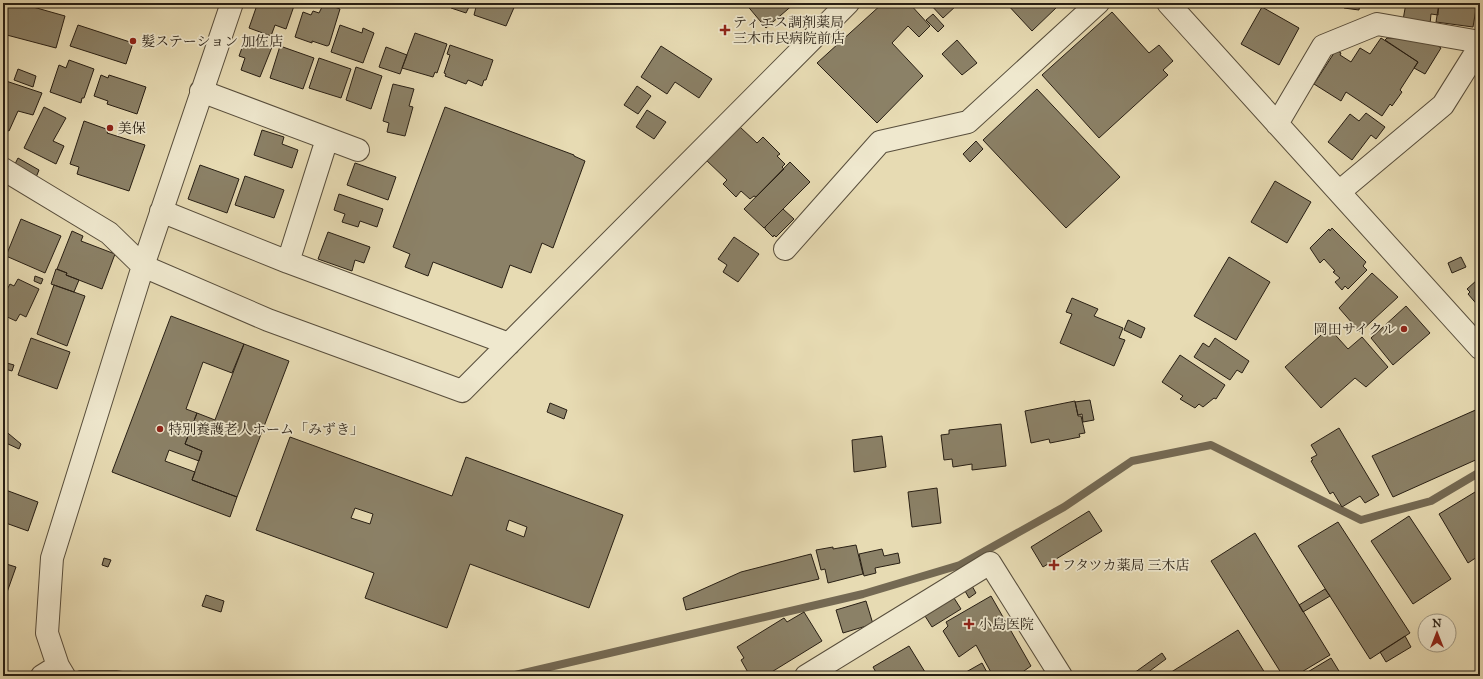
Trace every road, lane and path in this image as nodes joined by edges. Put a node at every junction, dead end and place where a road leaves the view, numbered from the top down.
1 (232, 3) edge
2 (848, 3) edge
3 (1098, 3) edge
4 (1168, 3) edge
5 (1480, 42) edge
6 (1480, 46) edge
7 (201, 91) junction
8 (1277, 124) junction
9 (327, 138) junction
10 (358, 150) dead end
11 (3, 169) edge
12 (1339, 192) junction
13 (161, 211) junction
14 (785, 249) dead end
15 (288, 262) junction
16 (143, 266) junction
17 (509, 344) junction
18 (1480, 348) edge
19 (55, 673) edge
20 (806, 676) edge
21 (1061, 676) edge

1 - 7 street
2 - 17 street
3 - 14 street
4 - 8 street
5 - 8 street
6 - 12 street
7 - 9 street
7 - 13 street
8 - 12 street
9 - 10 street
9 - 15 street
11 - 16 street
12 - 18 street
13 - 15 street
13 - 16 street
15 - 17 street
16 - 17 street
16 - 19 street
20 - 21 street

